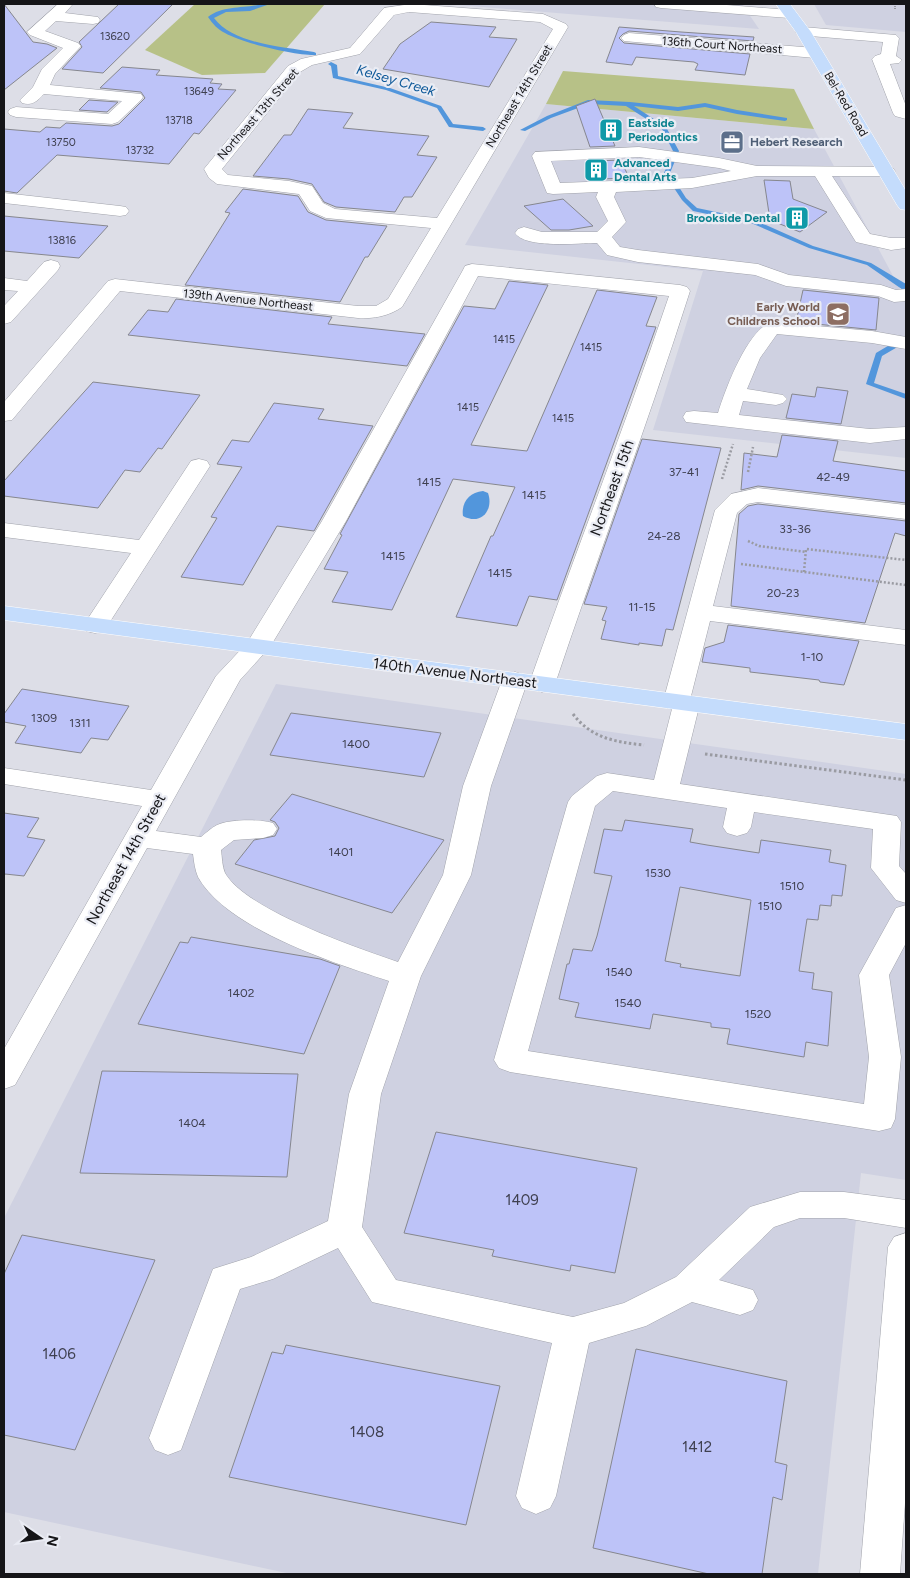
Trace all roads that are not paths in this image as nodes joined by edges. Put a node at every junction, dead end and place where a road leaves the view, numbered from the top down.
1 (66, 4) edge
2 (661, 4) edge
3 (786, 9) edge
4 (388, 11) joint
5 (52, 16) junction
6 (93, 20) dead end
7 (803, 32) junction
8 (629, 38) dead end
9 (815, 53) junction
10 (888, 60) junction
11 (906, 61) edge
12 (40, 89) junction
13 (10, 112) edge
14 (906, 114) edge
15 (888, 165) junction
16 (757, 171) junction
17 (820, 171) junction
18 (609, 187) junction
19 (4, 198) edge
20 (906, 205) edge
21 (120, 211) dead end
22 (442, 224) junction
23 (524, 233) dead end
24 (602, 237) junction
25 (906, 243) edge
26 (51, 266) dead end
27 (4, 284) edge
28 (32, 287) junction
29 (680, 291) joint
30 (900, 295) edge
31 (382, 311) joint
32 (4, 318) edge
33 (906, 343) edge
34 (734, 394) junction
35 (776, 399) dead end
36 (4, 415) edge
37 (694, 417) dead end
38 (727, 420) junction
39 (906, 434) edge
40 (199, 466) dead end
41 (906, 512) edge
42 (4, 530) edge
43 (146, 548) junction
44 (699, 612) junction
45 (4, 613) edge
46 (95, 626) junction
47 (906, 638) edge
48 (257, 647) junction
49 (528, 682) junction
50 (682, 702) junction
51 (906, 732) edge
52 (4, 776) edge
53 (665, 790) junction
54 (159, 800) junction
55 (263, 829) dead end
56 (138, 838) junction
57 (206, 847) junction
58 (906, 893) edge
59 (906, 915) edge
60 (406, 976) junction
61 (4, 1077) edge
62 (906, 1214) edge
63 (344, 1229) junction
64 (906, 1247) edge
65 (689, 1287) junction
66 (740, 1300) dead end
67 (573, 1332) junction
68 (168, 1438) dead end
69 (536, 1496) dead end
70 (880, 1574) edge

1 - 5 street
2 - 3 street
3 - 7 main road, Bel-Red Road
4 - 22 street, Northeast 14th Street
4 - 22 street, Northeast 13th Street
5 - 6 street
5 - 12 street
7 - 9 main road, Bel-Red Road
7 - 10 street
8 - 9 street, 136th Court Northeast
9 - 15 main road, Bel-Red Road
10 - 11 street
10 - 14 street
12 - 13 street
12 - 13 street
15 - 17 street
15 - 20 main road, Bel-Red Road
16 - 17 street
16 - 18 street
16 - 18 street
17 - 25 street
18 - 24 street
19 - 21 street
22 - 31 street, Northeast 14th Street
23 - 24 street
24 - 30 street
26 - 28 street
27 - 28 street
28 - 32 street
29 - 48 street, Northeast 14th Street
29 - 49 street, Northeast 15th
31 - 36 street, 139th Avenue Northeast
33 - 34 street
34 - 35 street
34 - 38 street
37 - 38 street
38 - 39 street
40 - 43 street
41 - 44 street
42 - 43 street
43 - 46 street
44 - 47 street
44 - 50 street
45 - 46 main road, 140th Avenue Northeast
46 - 48 main road, 140th Avenue Northeast
48 - 49 main road, 140th Avenue Northeast
48 - 54 street, Northeast 14th Street
49 - 50 main road, 140th Avenue Northeast
49 - 60 street, Northeast 15th
50 - 51 main road, 140th Avenue Northeast
50 - 53 street
52 - 54 street
53 - 58 street
53 - 59 street
54 - 56 street, Northeast 14th Street
55 - 57 street
56 - 57 street
56 - 61 street, Northeast 14th Street
57 - 60 street
60 - 63 street, Northeast 15th
62 - 65 street
63 - 67 street
63 - 68 street
64 - 70 street
65 - 66 street
65 - 67 street
67 - 69 street

